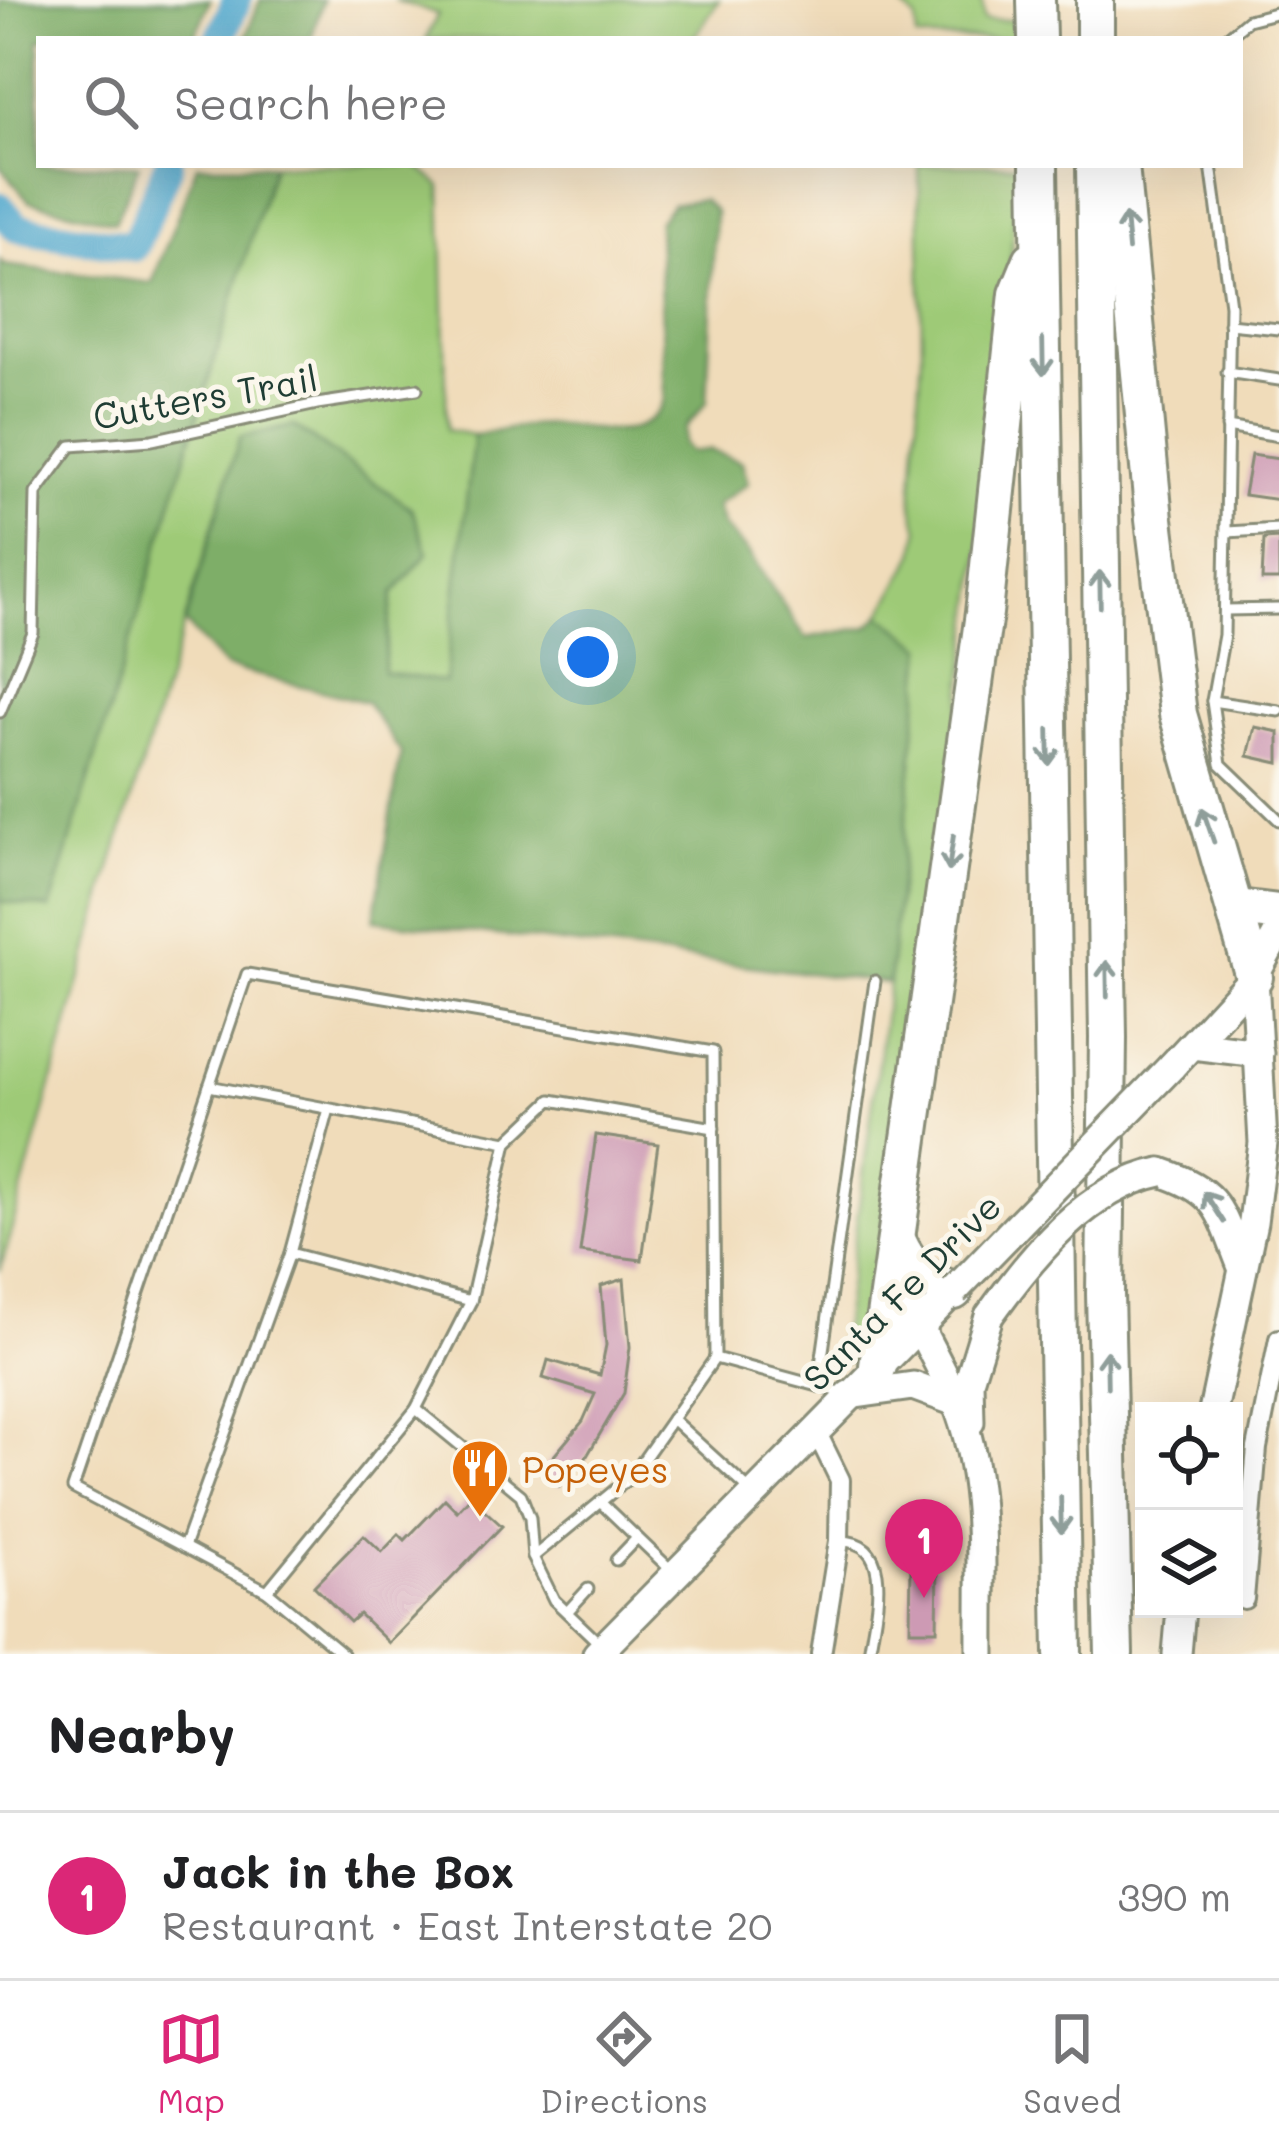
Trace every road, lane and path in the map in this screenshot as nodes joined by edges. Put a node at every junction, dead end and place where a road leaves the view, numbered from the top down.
1 (1279, 13) edge
2 (1229, 36) edge
3 (1040, 168) edge
4 (1095, 168) edge
5 (1120, 168) edge
6 (1212, 168) edge
7 (1041, 240) junction
8 (1229, 324) junction
9 (1279, 329) edge
10 (1227, 372) junction
11 (1279, 380) edge
12 (417, 389) dead end
13 (1227, 427) junction
14 (1279, 436) edge
15 (1279, 529) edge
16 (1227, 532) junction
17 (1279, 609) edge
18 (1225, 610) junction
19 (1212, 701) junction
20 (1279, 711) edge
21 (0, 712) edge
22 (1279, 820) edge
23 (1238, 908) junction
24 (1279, 913) edge
25 (1279, 931) edge
26 (1254, 977) junction
27 (875, 981) dead end
28 (1192, 1045) junction
29 (1259, 1053) junction
30 (209, 1086) junction
31 (329, 1109) junction
32 (714, 1129) junction
33 (506, 1142) junction
34 (898, 1242) junction
35 (290, 1253) junction
36 (1242, 1267) junction
37 (893, 1279) junction
38 (954, 1292) junction
39 (471, 1301) junction
40 (919, 1326) junction
41 (1279, 1339) edge
42 (715, 1358) junction
43 (878, 1366) junction
44 (818, 1386) junction
45 (849, 1395) junction
46 (956, 1402) junction
47 (1215, 1402) edge
48 (416, 1409) junction
49 (672, 1419) junction
50 (815, 1429) junction
51 (972, 1453) junction
52 (753, 1492) junction
53 (600, 1502) junction
54 (637, 1538) junction
55 (839, 1541) junction
56 (184, 1547) junction
57 (533, 1556) junction
58 (616, 1560) dead end
59 (675, 1573) junction
60 (588, 1589) dead end
61 (267, 1591) junction
62 (1244, 1599) dead end
63 (566, 1612) junction
64 (1180, 1618) edge
65 (600, 1650) edge
66 (343, 1654) edge
67 (821, 1654) edge
68 (869, 1654) edge
69 (982, 1654) edge
70 (1064, 1654) edge
71 (1114, 1654) edge
72 (1177, 1654) edge

1 - 2 lane
3 - 7 highway
71 -> 4 highway
23 -> 5 highway
6 - 8 lane
7 -> 34 highway
7 -> 70 highway
8 - 9 lane
8 - 10 lane
10 - 11 lane
10 - 13 lane
12 - 21 lane, Cutters Trail
13 - 14 lane
13 - 16 lane
15 - 16 lane
16 - 18 lane
17 - 18 lane
18 - 19 lane
19 - 20 lane
19 - 22 lane
23 - 24 highway
23 - 26 highway
25 - 26 main road, Santa Fe Drive
26 - 28 main road, Santa Fe Drive
26 - 29 main road
27 - 44 lane
28 - 29 main road
28 - 38 main road, Santa Fe Drive, bridge
29 - 36 main road
30 - 31 lane
30 - 32 lane
30 - 56 lane
31 - 33 lane
31 - 35 lane
32 - 33 lane
32 - 42 lane
33 - 39 lane
34 - 37 highway
34 - 38 highway
35 - 39 lane
35 - 56 lane
36 - 47 main road
36 -> 51 main road, bridge
37 - 40 highway
37 - 43 highway
38 - 40 main road, Santa Fe Drive
39 - 48 lane
40 - 43 main road, Santa Fe Drive
40 - 46 main road
41 - 62 street
42 - 44 lane
42 - 49 lane
43 - 45 main road, Santa Fe Drive
44 - 45 lane
45 - 46 main road
45 - 50 main road, Santa Fe Drive
46 - 51 main road
48 - 57 lane
48 - 61 lane
49 - 52 lane
49 - 53 lane
50 - 52 main road, Santa Fe Drive
50 - 55 street
51 - 69 main road
52 - 59 main road, Santa Fe Drive
53 - 54 lane
53 - 57 lane
54 - 58 lane
54 - 59 lane
55 - 67 street
55 - 68 lane
56 - 61 lane
57 - 63 lane
59 - 65 main road, Santa Fe Drive
60 - 63 lane
61 - 66 lane
63 - 65 lane
64 - 72 main road

